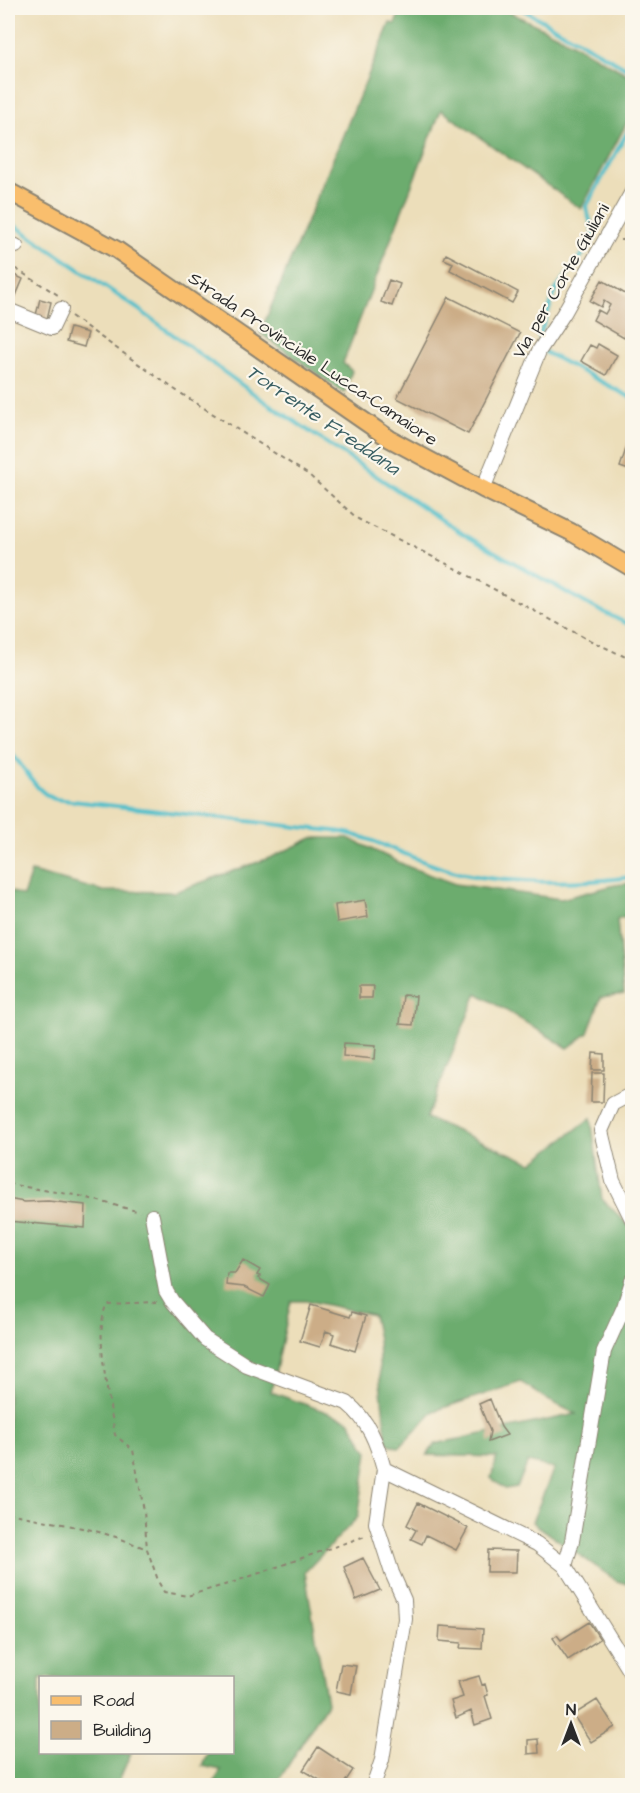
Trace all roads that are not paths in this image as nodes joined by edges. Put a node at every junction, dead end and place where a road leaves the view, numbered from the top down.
1 (8, 191) edge
2 (633, 192) edge
3 (61, 309) road end
4 (8, 310) edge
5 (483, 489) junction
6 (633, 568) edge
7 (633, 1094) edge
8 (152, 1216) road end
9 (633, 1219) edge
10 (633, 1281) edge
11 (384, 1469) junction
12 (564, 1566) junction
13 (633, 1674) edge
14 (373, 1785) edge

1 - 5 main road, Strada Provinciale Lucca-Camaiore
2 - 5 street, Via per Corte Giuliani
3 - 4 street
5 - 6 main road, Strada Provinciale Lucca-Camaiore
7 - 9 street
8 - 11 street
10 - 12 street
11 - 12 street
11 - 14 street
12 - 13 street

